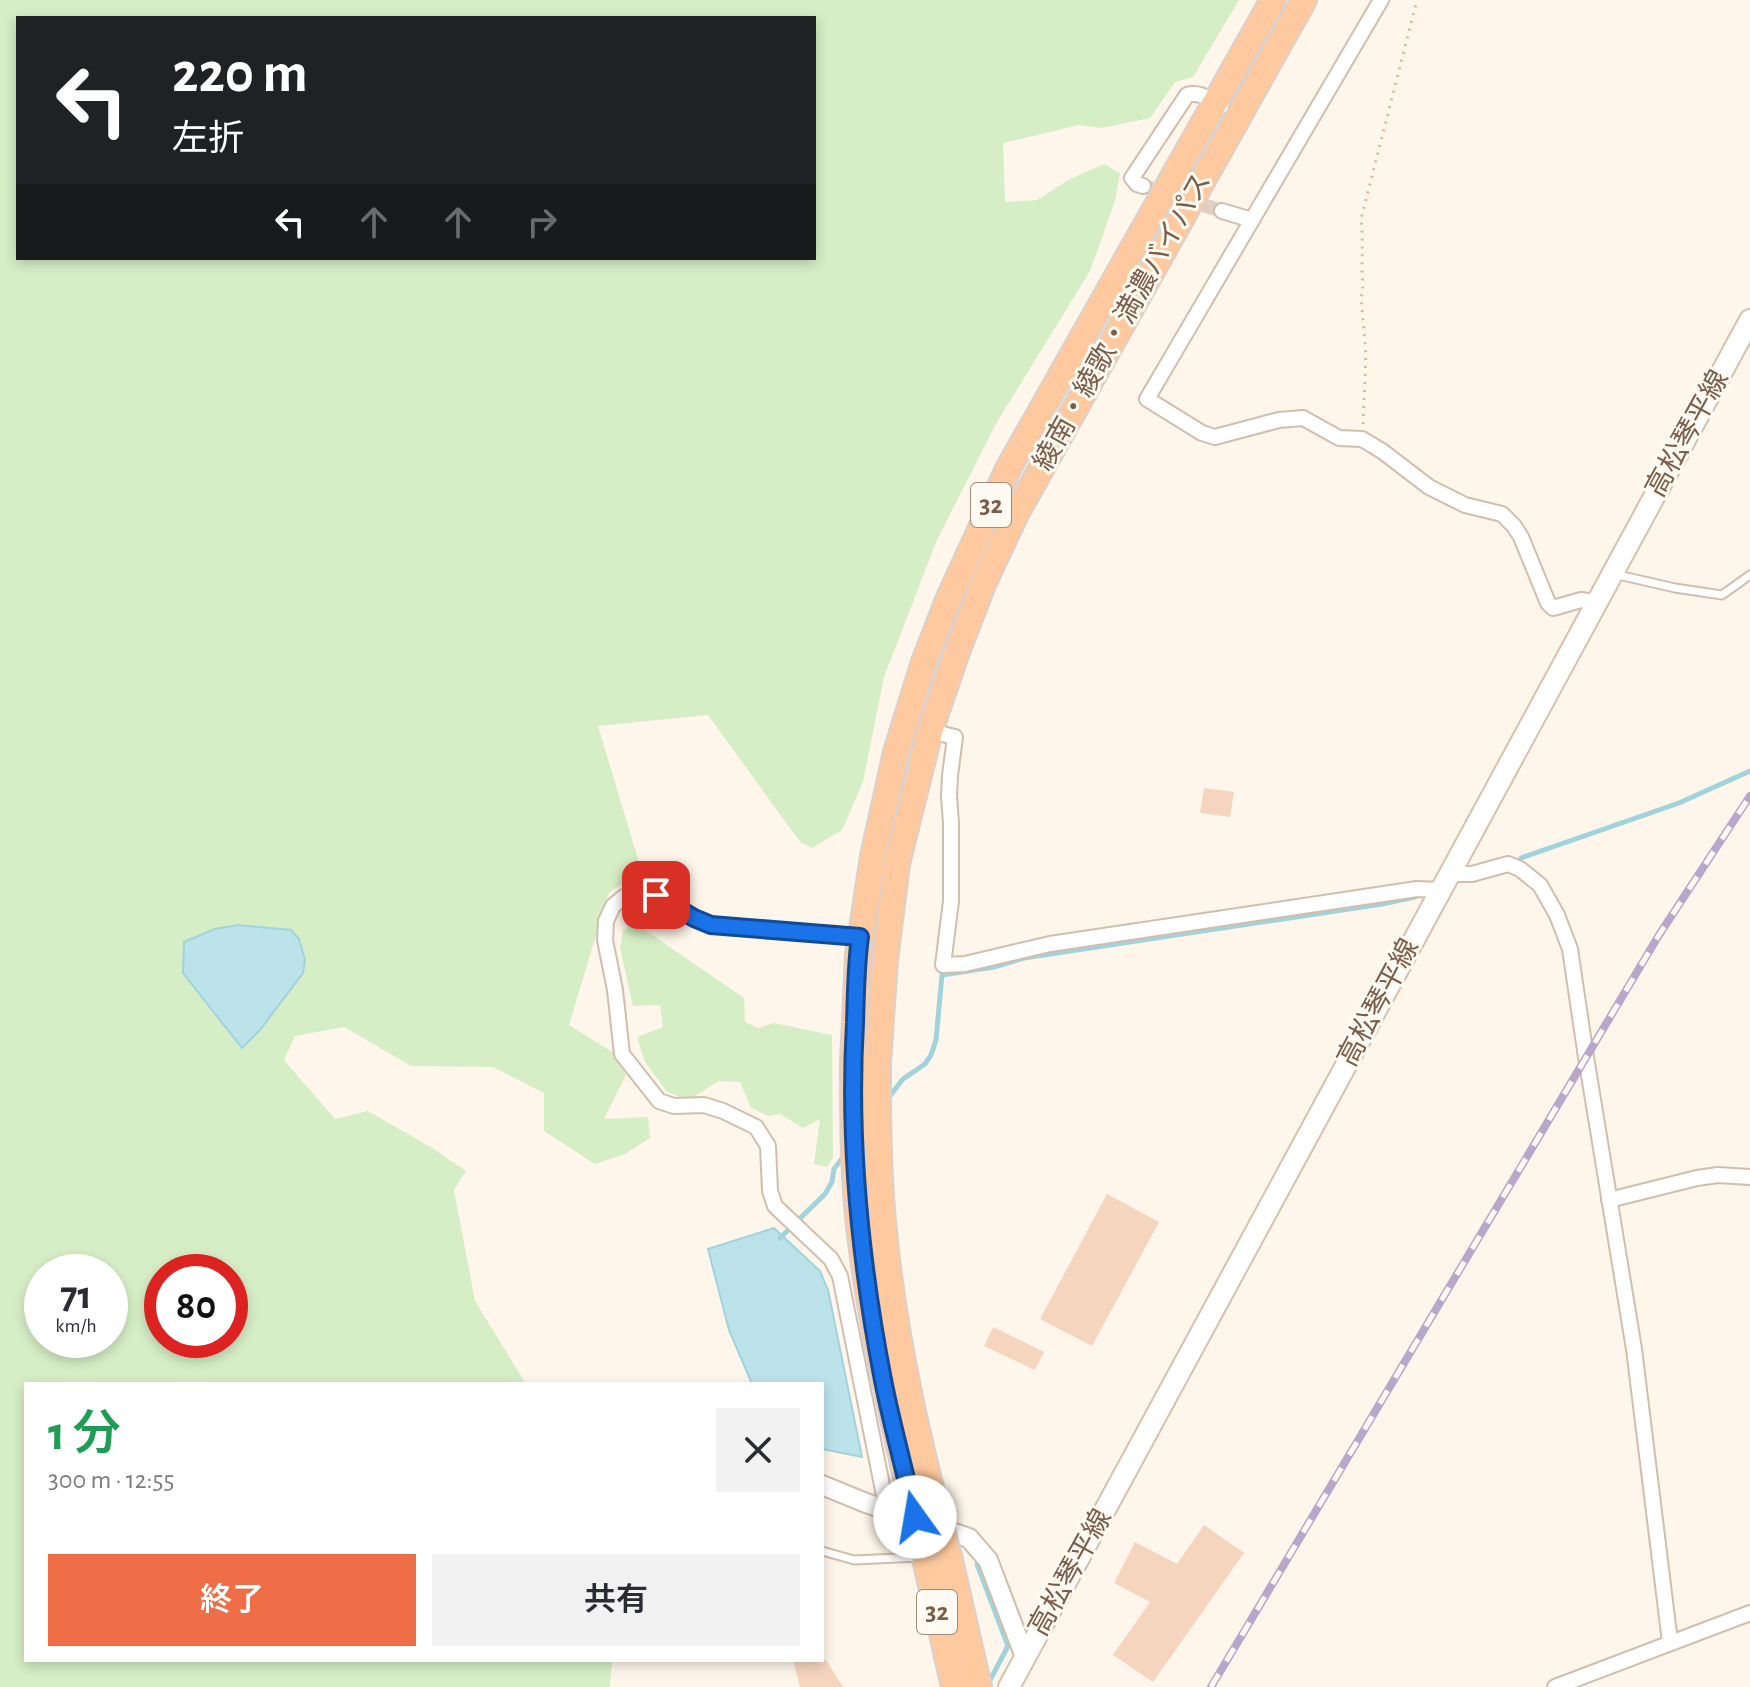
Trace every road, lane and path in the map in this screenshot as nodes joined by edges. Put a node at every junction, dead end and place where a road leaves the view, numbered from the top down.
1 (1273, 0) edge
2 (1304, 0) edge
3 (1381, 0) edge
4 (1417, 0) edge
5 (1215, 103) junction
6 (1238, 116) junction
7 (1143, 186) dead end
8 (1222, 211) tunnel mouth
9 (1252, 220) junction
10 (1750, 320) edge
11 (1362, 439) junction
12 (1612, 573) junction
13 (1750, 575) edge
14 (1596, 602) junction
15 (930, 731) junction
16 (1445, 882) junction
17 (860, 937) junction
18 (1750, 1177) edge
19 (1609, 1200) junction
20 (824, 1486) edge
21 (887, 1510) junction
22 (931, 1550) junction
23 (824, 1552) edge
24 (1750, 1613) edge
25 (1670, 1642) junction
26 (1025, 1657) junction
27 (978, 1678) edge
28 (954, 1687) edge
29 (1009, 1687) edge
30 (1555, 1687) edge

1 - 5 highway, 綾南・綾歌・満濃バイパス / 32
2 - 6 highway, 綾南・綾歌・満濃バイパス / 32
3 - 9 street
4 - 11 path
5 - 6 street
5 - 7 street
5 - 17 highway, 綾南・綾歌・満濃バイパス / 32
6 - 15 highway, 綾南・綾歌・満濃バイパス / 32
8 - 9 street
9 - 11 street
10 - 12 main road, 高松琴平線
11 - 14 street
12 - 13 lane
12 - 14 main road, 高松琴平線
14 - 16 main road, 高松琴平線
15 - 16 street
15 - 22 highway, 綾南・綾歌・満濃バイパス / 32, bridge
16 - 19 street
16 - 26 main road, 高松琴平線
17 - 21 street
17 - 22 highway, 綾南・綾歌・満濃バイパス / 32, bridge
18 - 19 street
19 - 25 street
20 - 21 street
21 - 26 street
22 - 23 lane
22 - 27 highway, 綾南・綾歌・満濃バイパス / 32
22 - 28 highway, 綾南・綾歌・満濃バイパス / 32
24 - 25 street
25 - 30 street
26 - 29 main road, 高松琴平線

